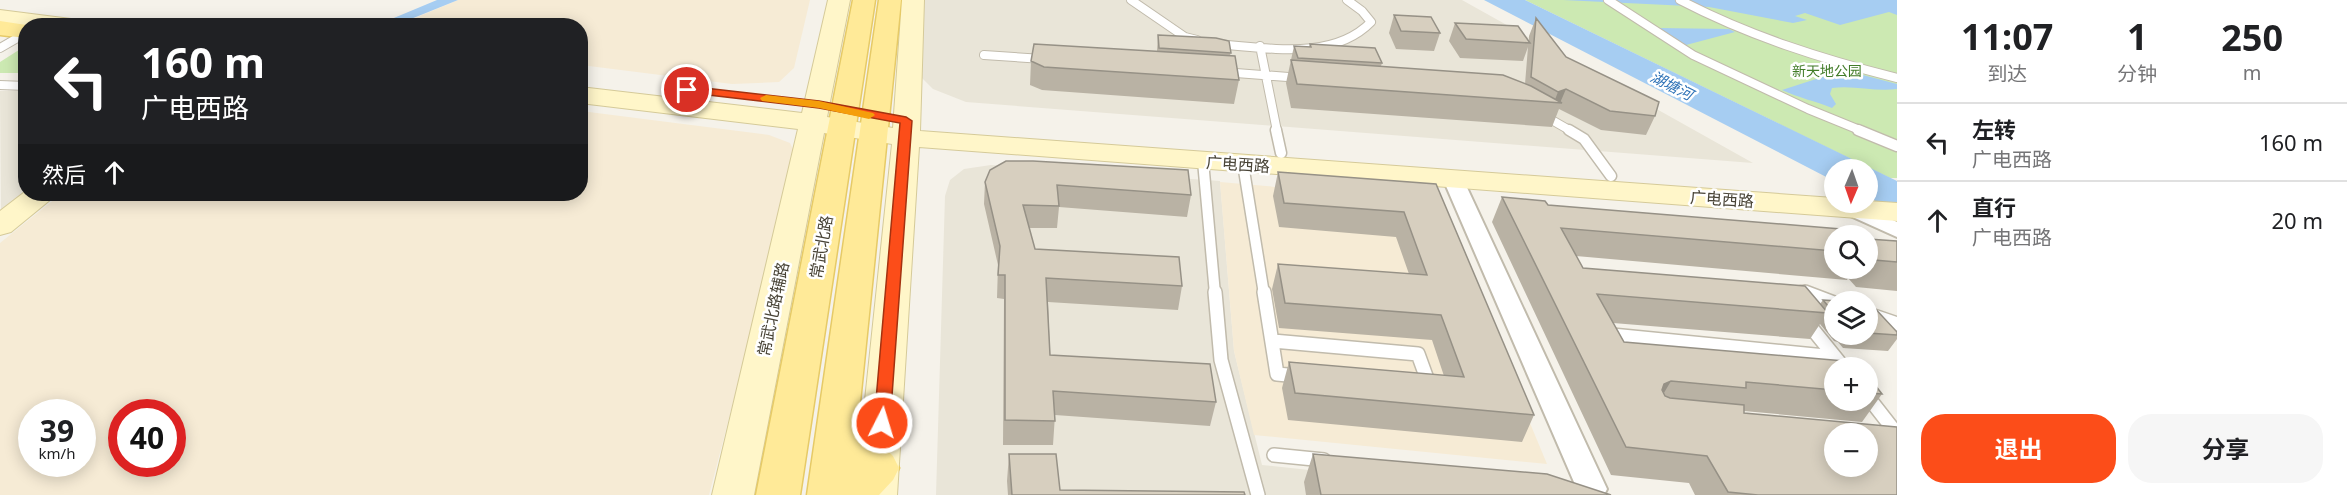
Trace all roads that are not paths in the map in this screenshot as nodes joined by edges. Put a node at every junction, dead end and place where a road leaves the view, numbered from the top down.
1 (839, 0) edge
2 (864, 0) edge
3 (890, 0) edge
4 (913, 0) edge
5 (1131, 0) edge
6 (1347, 0) edge
7 (1608, 0) edge
8 (1680, 0) edge
9 (0, 17) edge
10 (18, 19) edge
11 (0, 28) edge
12 (18, 31) edge
13 (18, 37) edge
14 (1260, 46) junction
15 (0, 48) edge
16 (984, 55) dead end
17 (1054, 60) edge
18 (1218, 72) edge
19 (1265, 75) junction
20 (1313, 78) edge
21 (1897, 78) edge
22 (588, 79) edge
23 (0, 85) edge
24 (18, 86) edge
25 (588, 95) edge
26 (1534, 110) edge
27 (860, 122) junction
28 (1897, 146) edge
29 (1281, 153) junction
30 (1203, 161) junction
31 (1243, 164) junction
32 (1611, 176) junction
33 (1453, 180) junction
34 (1824, 200) edge
35 (30, 201) edge
36 (1824, 203) edge
37 (4, 220) edge
38 (1791, 288) edge
39 (1824, 300) edge
40 (1800, 313) edge
41 (1878, 317) edge
42 (1897, 324) edge
43 (1612, 335) edge
44 (1273, 341) junction
45 (1835, 357) joint
46 (1312, 377) edge
47 (1418, 387) edge
48 (1878, 411) edge
49 (1882, 416) junction
50 (1897, 417) edge
51 (838, 427) junction
52 (1894, 438) edge
53 (1274, 455) dead end
54 (1333, 461) edge
55 (869, 486) edge
56 (1591, 490) edge
57 (733, 495) edge
58 (778, 495) edge
59 (829, 495) edge
60 (1258, 495) edge

1 - 27 main road, 常武北路辅路
2 - 27 main road, 常武北路
3 - 27 main road, 常武北路
4 - 27 main road, 常武北路辅路
5 - 14 lane
6 - 14 lane
7 - 28 lane
8 - 21 lane
9 - 10 main road
11 - 12 main road
13 - 15 lane
14 - 19 lane
16 - 17 lane
18 - 19 lane
19 - 20 lane
19 - 29 lane
22 - 27 main road, 广电西路
23 - 24 lane
25 - 27 main road, 广电西路
26 - 32 lane
27 - 29 main road, 广电西路
27 - 30 main road, 广电西路
27 - 51 main road, 常武北路
27 - 55 main road, 常武北路辅路
27 - 57 main road, 常武北路辅路
27 - 58 main road, 常武北路
29 - 32 main road, 广电西路
30 - 31 main road, 广电西路
30 - 60 lane
31 - 33 main road, 广电西路
31 - 44 lane
32 - 34 main road, 广电西路
33 - 36 main road, 广电西路
33 - 56 street
35 - 37 main road
38 - 39 lane
40 - 45 lane
41 - 42 lane
43 - 45 lane
44 - 46 lane
44 - 47 lane
48 - 49 lane
49 - 50 lane
49 - 52 lane
51 - 55 main road
51 - 59 main road, 常武北路
53 - 54 lane

